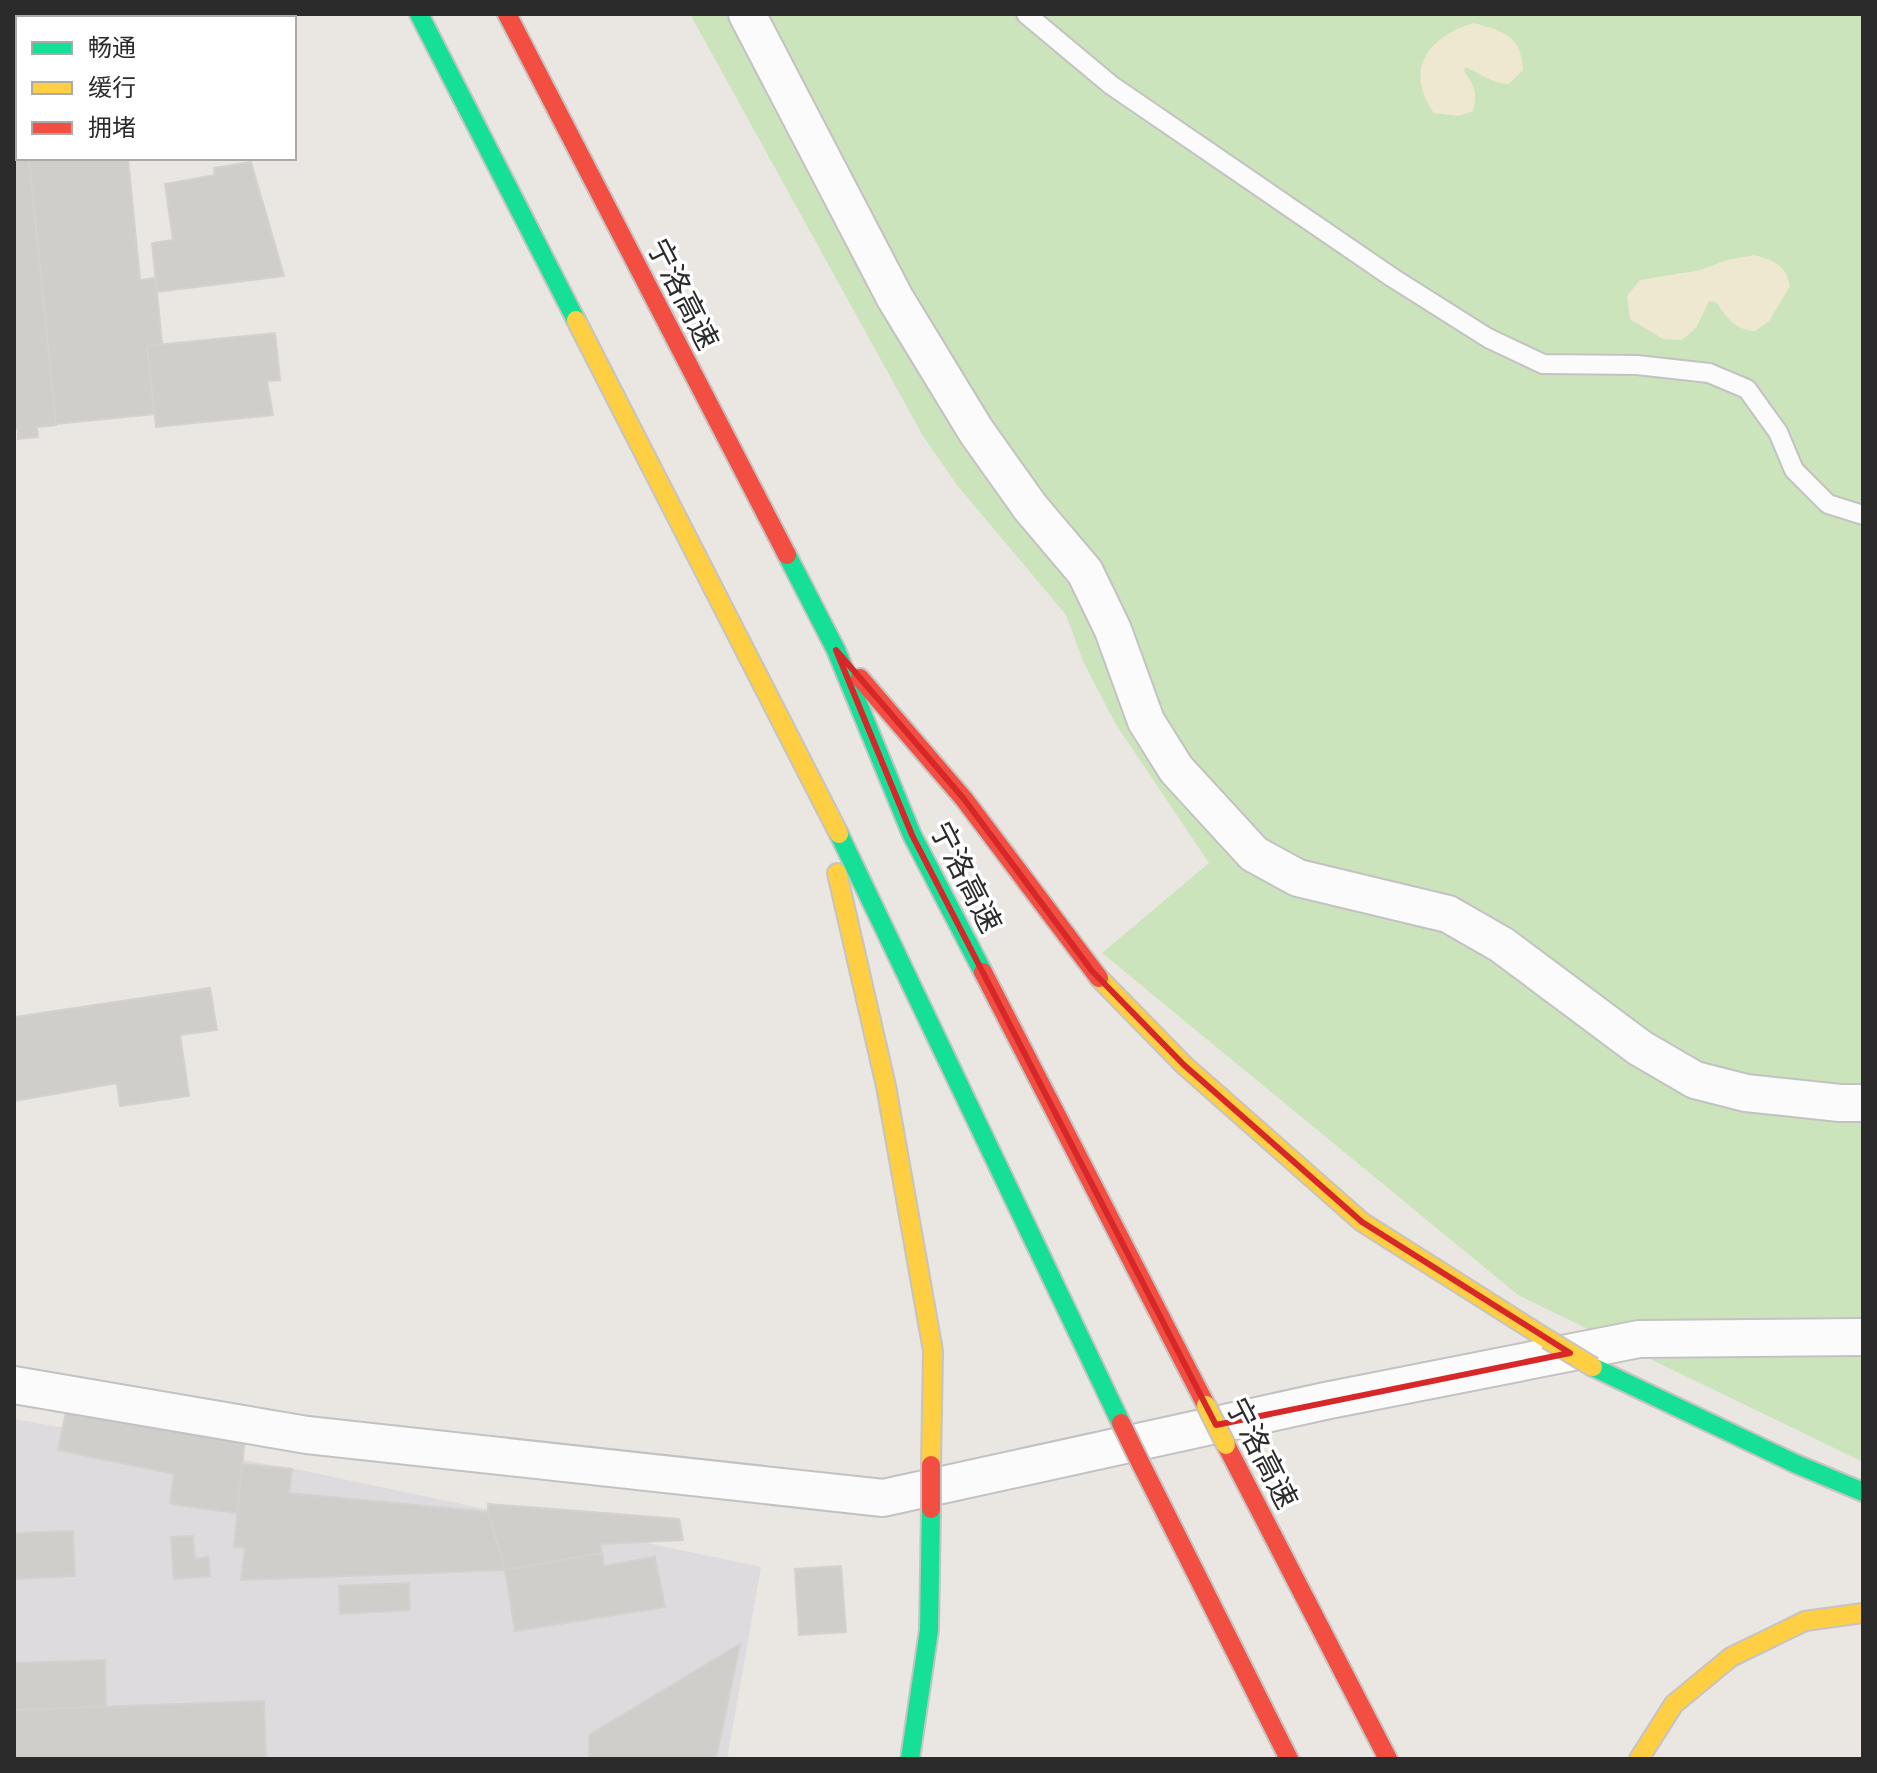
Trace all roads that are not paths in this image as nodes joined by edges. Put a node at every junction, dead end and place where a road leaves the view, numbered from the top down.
1 (419, 14) edge
2 (507, 14) edge
3 (747, 14) edge
4 (1026, 14) edge
5 (1863, 515) edge
6 (836, 650) junction
7 (819, 793) junction
8 (1863, 1103) edge
9 (1863, 1337) edge
10 (14, 1385) edge
11 (1863, 1492) edge
12 (1863, 1613) edge
13 (910, 1759) edge
14 (1289, 1759) edge
15 (1388, 1759) edge
16 (1639, 1759) edge

1 - 7 highway
2 - 6 highway, 宁洛高速
3 - 8 street
4 - 5 lane
6 - 11 highway, bridge
6 - 15 highway, 宁洛高速, bridge
7 - 13 highway, bridge
7 - 14 highway, bridge
9 - 10 street
12 - 16 highway

